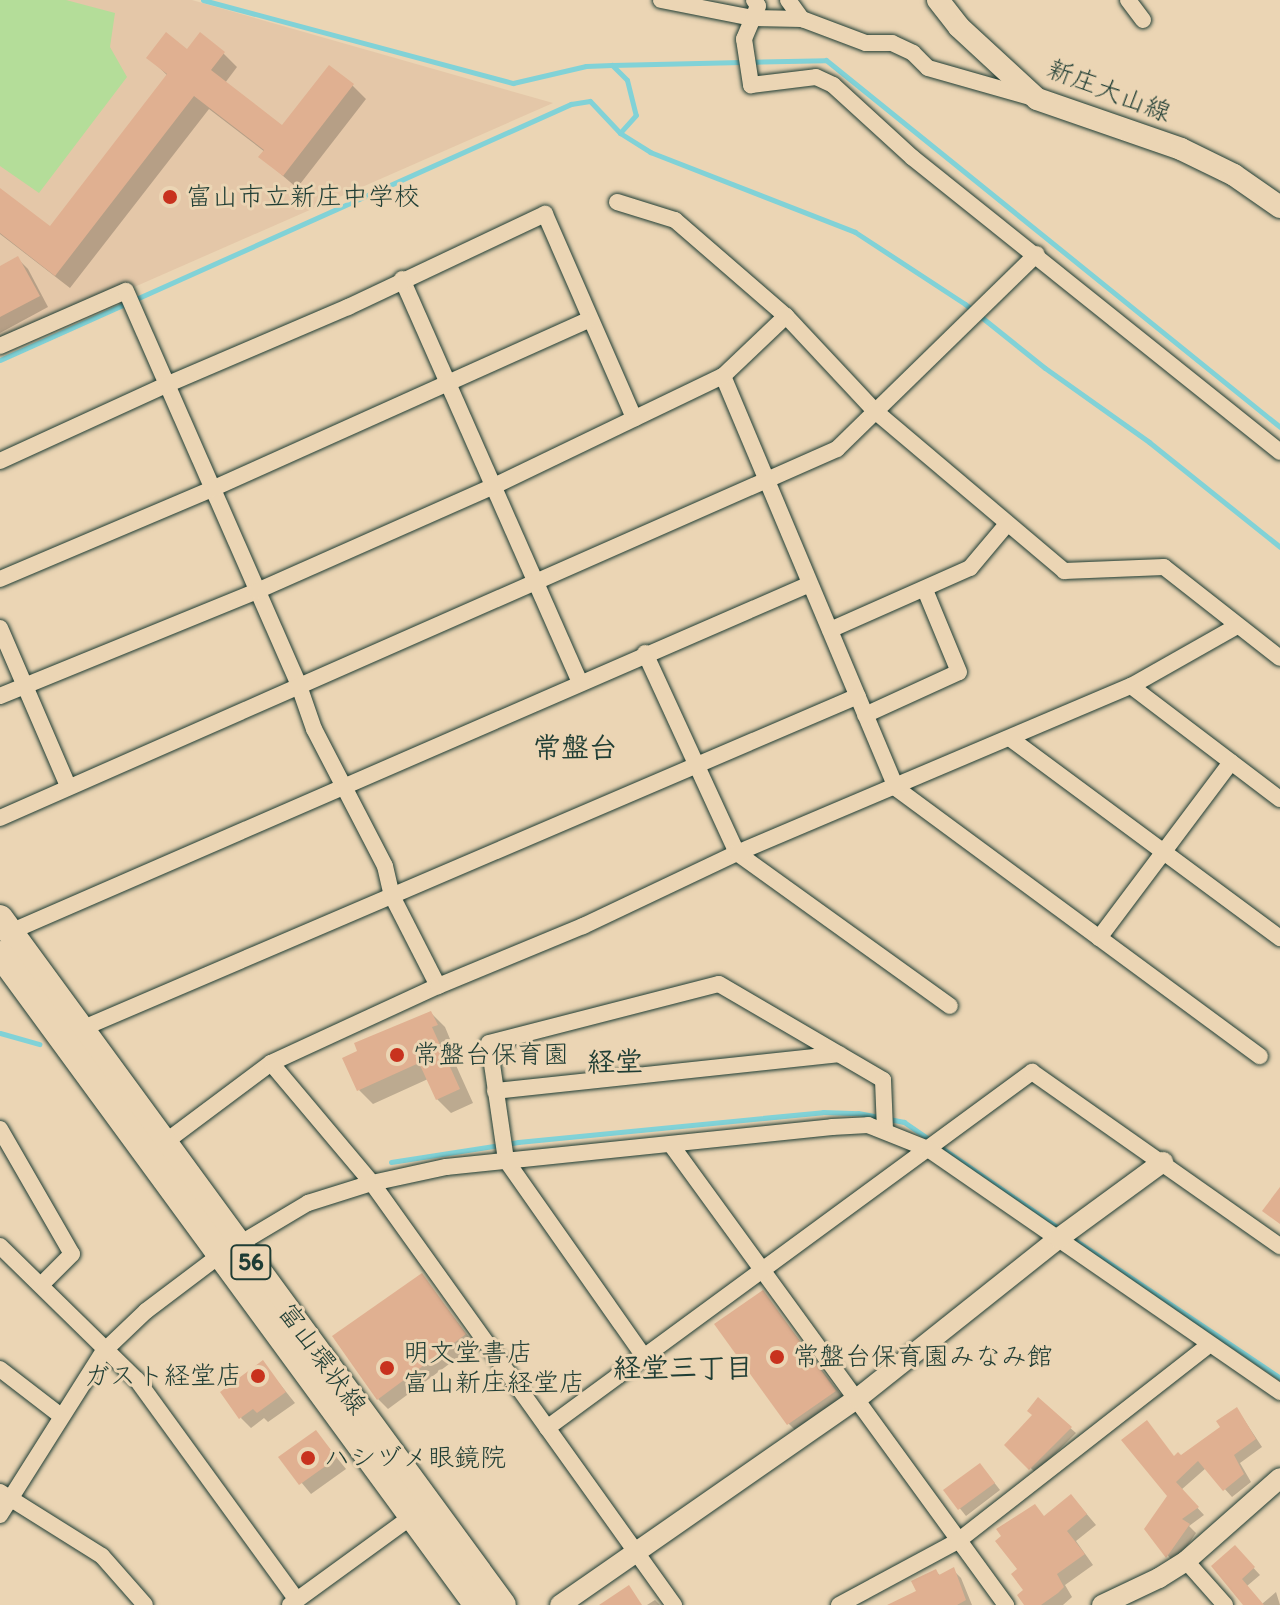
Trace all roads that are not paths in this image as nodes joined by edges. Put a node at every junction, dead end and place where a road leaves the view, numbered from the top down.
1 (661, 0) edge
2 (754, 0) edge
3 (788, 0) edge
4 (938, 0) edge
5 (1128, 0) edge
6 (753, 18) junction
7 (802, 19) junction
8 (1143, 20) dead end
9 (1037, 99) junction
10 (617, 202) dead end
11 (1280, 207) edge
12 (1037, 254) junction
13 (402, 279) junction
14 (786, 316) junction
15 (588, 320) junction
16 (0, 346) edge
17 (723, 376) junction
18 (445, 382) junction
19 (166, 385) junction
20 (875, 411) junction
21 (634, 418) junction
22 (1280, 452) edge
23 (0, 461) edge
24 (766, 478) junction
25 (492, 487) junction
26 (212, 489) junction
27 (1007, 524) junction
28 (0, 579) edge
29 (534, 581) junction
30 (810, 584) junction
31 (925, 590) junction
32 (257, 591) junction
33 (1237, 626) junction
34 (0, 628) edge
35 (830, 630) junction
36 (645, 653) junction
37 (1280, 658) edge
38 (580, 682) junction
39 (298, 683) junction
40 (25, 686) junction
41 (1131, 686) junction
42 (0, 696) edge
43 (858, 696) junction
44 (865, 715) junction
45 (1011, 739) junction
46 (1231, 762) junction
47 (698, 763) junction
48 (68, 786) junction
49 (344, 786) junction
50 (896, 788) junction
51 (1280, 799) edge
52 (0, 818) edge
53 (1163, 852) junction
54 (737, 853) junction
55 (392, 896) junction
56 (3, 935) edge
57 (1099, 938) junction
58 (1280, 938) edge
59 (438, 986) junction
60 (950, 1006) dead end
61 (81, 1029) junction
62 (839, 1054) junction
63 (1260, 1056) dead end
64 (271, 1063) junction
65 (495, 1091) junction
66 (0, 1129) edge
67 (885, 1130) junction
68 (164, 1143) junction
69 (672, 1146) junction
70 (928, 1149) junction
71 (506, 1160) junction
72 (1163, 1162) junction
73 (372, 1183) junction
74 (1059, 1238) junction
75 (0, 1246) edge
76 (1280, 1246) edge
77 (228, 1250) junction
78 (762, 1271) junction
79 (41, 1285) junction
80 (1209, 1345) junction
81 (106, 1350) junction
82 (645, 1358) junction
83 (0, 1369) edge
84 (1280, 1392) edge
85 (858, 1398) junction
86 (61, 1416) junction
87 (547, 1428) junction
88 (1280, 1478) edge
89 (5, 1495) edge
90 (0, 1515) edge
91 (411, 1517) junction
92 (958, 1541) junction
93 (637, 1554) junction
94 (1186, 1561) junction
95 (293, 1602) edge
96 (145, 1605) edge
97 (477, 1605) edge
98 (503, 1605) edge
99 (560, 1605) edge
100 (674, 1605) edge
101 (839, 1605) edge
102 (1006, 1605) edge
103 (1102, 1605) edge
104 (1225, 1605) edge

1 - 6 street
2 - 6 street
3 - 7 street
4 - 9 main road, 新庄大山線
5 - 8 street
6 - 7 street
6 - 12 street
7 - 9 street
9 - 11 main road, 新庄大山線
10 - 14 street
12 - 20 street
12 - 22 street
13 - 15 street
13 - 18 street
13 - 19 street
14 - 17 street
14 - 20 street
15 - 18 street
15 - 21 street
16 - 19 street
17 - 21 street
17 - 24 street
18 - 25 street
18 - 26 street
19 - 23 street
19 - 26 street
20 - 24 street
20 - 27 street
21 - 25 street
24 - 29 street
24 - 30 street
25 - 29 street
25 - 32 street
26 - 28 street
26 - 32 street
27 - 31 street
27 - 33 street
29 - 38 street
29 - 39 street
30 - 35 street
30 - 36 street
31 - 35 street
31 - 44 street
32 - 39 street
32 - 40 street
33 - 37 street
33 - 41 street
34 - 40 street
35 - 43 street
36 - 38 street
36 - 47 street
38 - 49 street
39 - 48 street
39 - 49 street
40 - 42 street
40 - 48 street
41 - 45 street
41 - 46 street
43 - 44 street
43 - 47 street
44 - 50 street
45 - 50 street
45 - 53 street
46 - 51 street
46 - 53 street
47 - 54 street
47 - 55 street
48 - 52 street
49 - 55 street
49 - 56 street
50 - 54 street
50 - 57 street
53 - 57 street
53 - 58 street
54 - 59 street
54 - 60 street
55 - 59 street
55 - 61 street
56 - 61 main road, 富山環状線 / 56
56 - 77 main road, 富山環状線 / 56
57 - 63 street
59 - 64 street
61 - 68 main road, 富山環状線 / 56
62 - 65 street
62 - 65 street
62 - 67 street
64 - 68 street
64 - 73 street
65 - 71 street
66 - 79 street
67 - 69 street
67 - 70 street
68 - 77 main road, 富山環状線 / 56
69 - 71 street
69 - 78 street
70 - 72 street
70 - 74 street
70 - 78 street
71 - 73 street
71 - 82 street
72 - 74 street
72 - 76 street
73 - 77 street
73 - 87 street
74 - 80 street
74 - 85 street
75 - 79 street
77 - 81 street
77 - 91 main road, 富山環状線 / 56
77 - 98 main road, 富山環状線 / 56
78 - 82 street
78 - 85 street
79 - 81 street
80 - 84 street
80 - 92 street
81 - 86 street
81 - 95 street
82 - 87 street
83 - 86 street
85 - 92 street
85 - 93 street
86 - 89 street
87 - 93 street
88 - 94 street
89 - 90 street
89 - 96 street
91 - 95 street
91 - 97 main road, 富山環状線 / 56
92 - 101 street
92 - 102 street
93 - 99 street
93 - 100 street
94 - 103 street
94 - 104 street

